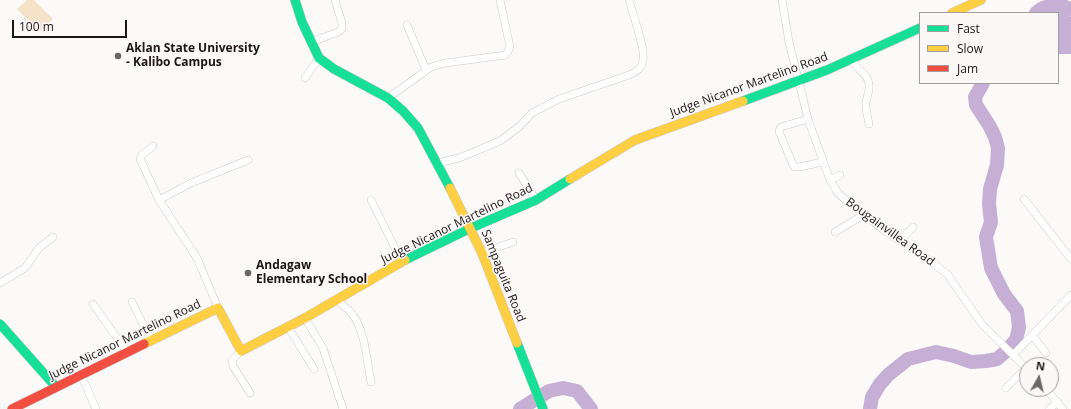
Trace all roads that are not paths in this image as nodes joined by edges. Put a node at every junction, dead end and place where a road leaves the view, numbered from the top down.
1 (295, 0) edge
2 (335, 0) edge
3 (500, 0) edge
4 (629, 0) edge
5 (782, 0) edge
6 (981, 0) edge
7 (954, 12) edge
8 (408, 26) dead end
9 (919, 28) edge
10 (311, 42) junction
11 (319, 58) junction
12 (852, 59) junction
13 (426, 70) junction
14 (306, 78) dead end
15 (798, 81) junction
16 (388, 98) junction
17 (808, 119) junction
18 (869, 124) dead end
19 (153, 146) dead end
20 (248, 160) dead end
21 (823, 162) junction
22 (438, 163) junction
23 (519, 174) dead end
24 (840, 175) dead end
25 (830, 180) junction
26 (1024, 199) dead end
27 (159, 200) junction
28 (371, 200) dead end
29 (536, 200) junction
30 (865, 214) junction
31 (913, 227) dead end
32 (471, 228) junction
33 (835, 232) dead end
34 (53, 237) dead end
35 (900, 241) junction
36 (513, 242) dead end
37 (482, 253) junction
38 (1071, 259) edge
39 (402, 262) junction
40 (0, 283) edge
41 (1071, 295) edge
42 (336, 300) junction
43 (132, 302) dead end
44 (93, 304) dead end
45 (218, 308) junction
46 (305, 318) junction
47 (0, 324) edge
48 (288, 327) junction
49 (1032, 335) junction
50 (151, 340) junction
51 (241, 351) junction
52 (127, 352) junction
53 (1012, 353) junction
54 (1046, 353) dead end
55 (1019, 361) edge
56 (314, 369) dead end
57 (81, 375) junction
58 (1019, 376) edge
59 (371, 382) dead end
60 (56, 387) junction
61 (1006, 388) dead end
62 (250, 393) dead end
63 (1053, 397) edge
64 (540, 401) edge
65 (1058, 402) junction
66 (12, 409) edge
67 (96, 409) edge
68 (343, 409) edge
69 (1049, 409) edge
70 (1063, 409) edge

1 - 10 street, Sampaguita Road
2 - 10 street
3 - 13 street
4 - 22 street
5 - 15 street, Bougainvillea Road
6 - 7 street
8 - 13 street
9 - 12 street, Judge Nicanor Martelino Road
10 - 11 street, Sampaguita Road
11 - 14 street
11 - 16 street, Sampaguita Road
12 - 15 street, Judge Nicanor Martelino Road
12 - 18 street
13 - 16 street
15 - 17 street, Bougainvillea Road
15 - 29 street, Judge Nicanor Martelino Road
16 - 22 street, Sampaguita Road
17 - 21 street, Bougainvillea Road
17 - 21 street
19 - 27 street
20 - 27 street
21 - 25 street, Bougainvillea Road
22 - 32 street, Sampaguita Road
23 - 29 street
24 - 25 street
25 - 30 street, Bougainvillea Road
26 - 38 street
27 - 45 street
28 - 39 street
29 - 32 street, Judge Nicanor Martelino Road
30 - 33 street
30 - 35 street, Bougainvillea Road
31 - 35 street
32 - 37 street, Sampaguita Road
32 - 39 street, Judge Nicanor Martelino Road
34 - 40 street
35 - 53 street, Bougainvillea Road
36 - 37 street
37 - 64 street, Sampaguita Road
39 - 42 street, Judge Nicanor Martelino Road
41 - 49 street
42 - 46 street, Judge Nicanor Martelino Road
42 - 59 street
43 - 50 street
44 - 52 street
45 - 50 street, Judge Nicanor Martelino Road
45 - 51 street, Judge Nicanor Martelino Road
46 - 48 street, Judge Nicanor Martelino Road
46 - 68 street
47 - 60 street
48 - 51 street, Judge Nicanor Martelino Road
48 - 56 street
49 - 53 street
49 - 54 street
50 - 52 street, Judge Nicanor Martelino Road
51 - 62 street
52 - 57 street, Judge Nicanor Martelino Road
53 - 55 street, Bougainvillea Road
57 - 60 street, Judge Nicanor Martelino Road
57 - 67 street
58 - 61 street
60 - 66 street, Judge Nicanor Martelino Road
63 - 65 street
65 - 69 street
65 - 70 street

